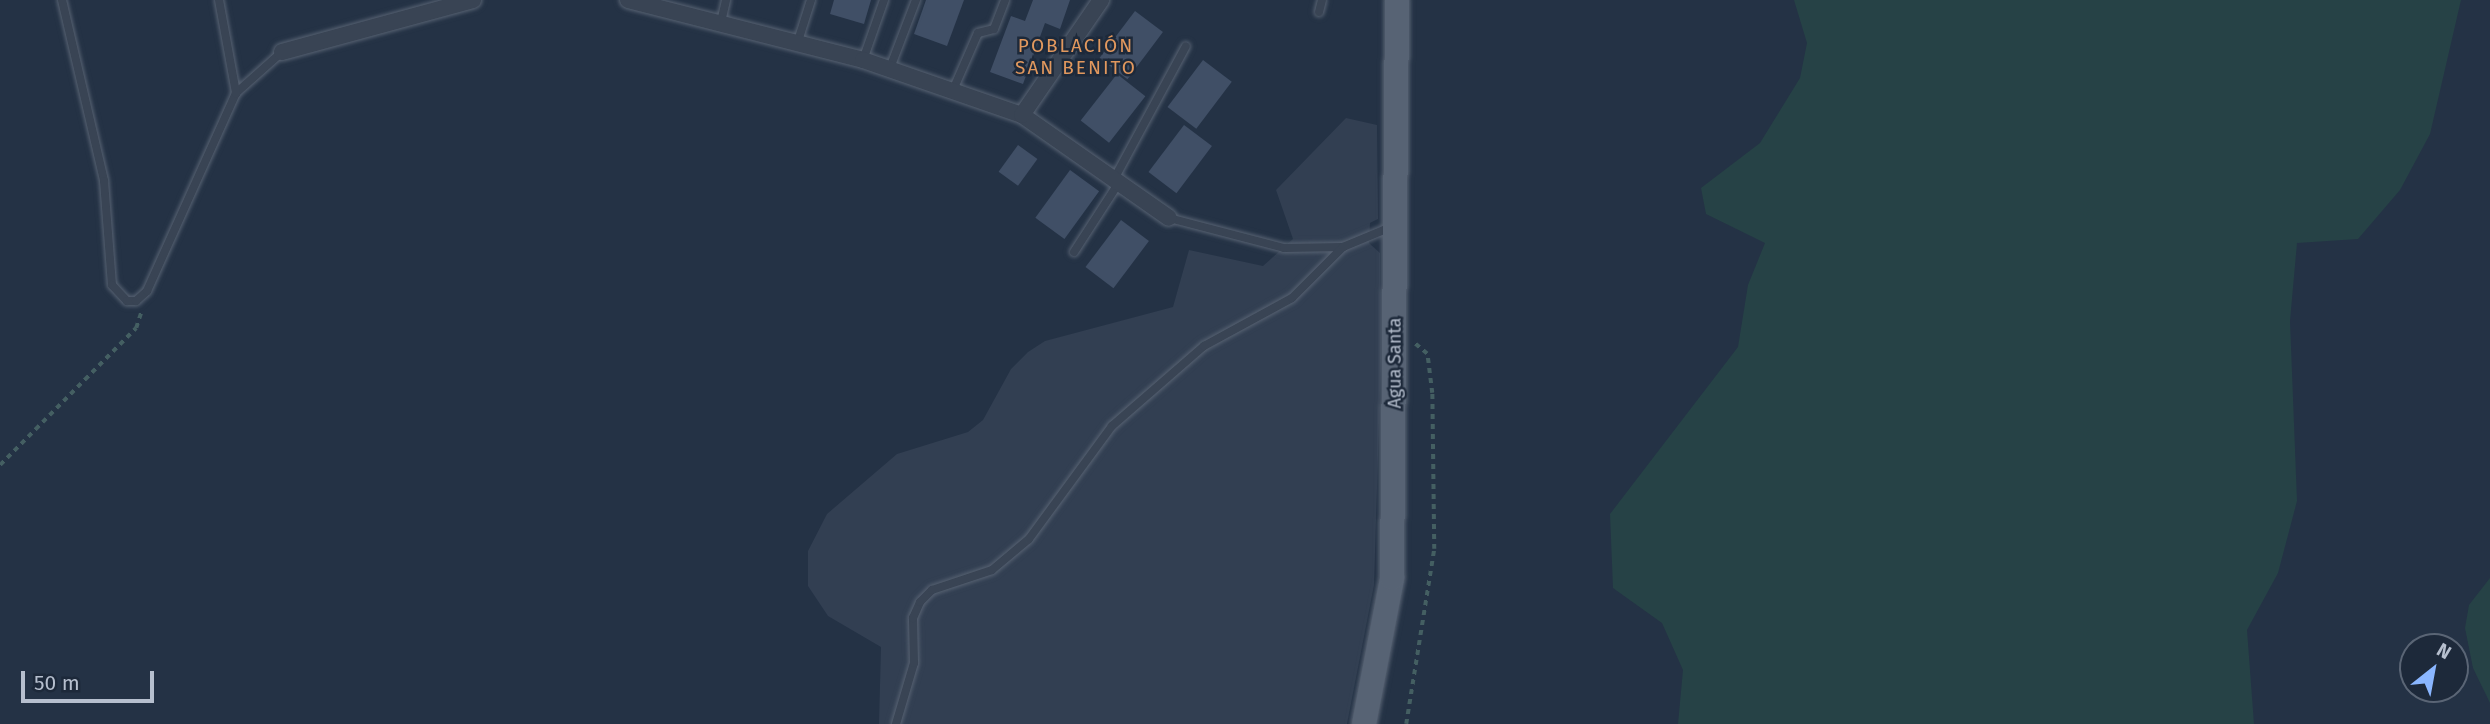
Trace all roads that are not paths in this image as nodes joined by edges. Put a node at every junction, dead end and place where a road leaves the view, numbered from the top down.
1 (62, 0) edge
2 (219, 0) edge
3 (472, 0) edge
4 (628, 0) edge
5 (726, 0) edge
6 (811, 0) edge
7 (884, 0) edge
8 (916, 0) edge
9 (1005, 0) edge
10 (1101, 0) edge
11 (1322, 0) edge
12 (1397, 0) edge
13 (1319, 12) dead end
14 (721, 22) junction
15 (798, 41) junction
16 (1186, 46) dead end
17 (282, 52) joint
18 (863, 60) junction
19 (890, 68) junction
20 (953, 90) junction
21 (236, 93) junction
22 (1023, 115) junction
23 (1116, 182) junction
24 (1168, 218) joint
25 (1395, 226) junction
26 (1343, 247) junction
27 (1074, 251) dead end
28 (895, 724) edge
29 (1364, 724) edge

1 - 21 lane
2 - 21 lane
3 - 17 street
4 - 14 street
5 - 14 lane
6 - 15 lane
7 - 18 lane
8 - 19 lane
9 - 20 lane
10 - 22 street
11 - 13 lane
12 - 25 main road, Agua Santa
14 - 15 street
15 - 18 street
16 - 23 lane
17 - 21 lane
18 - 19 street
19 - 20 street
20 - 22 street
22 - 23 street
23 - 24 street
23 - 27 lane
24 - 26 lane
25 - 26 lane
25 - 29 main road, Agua Santa
26 - 28 lane

